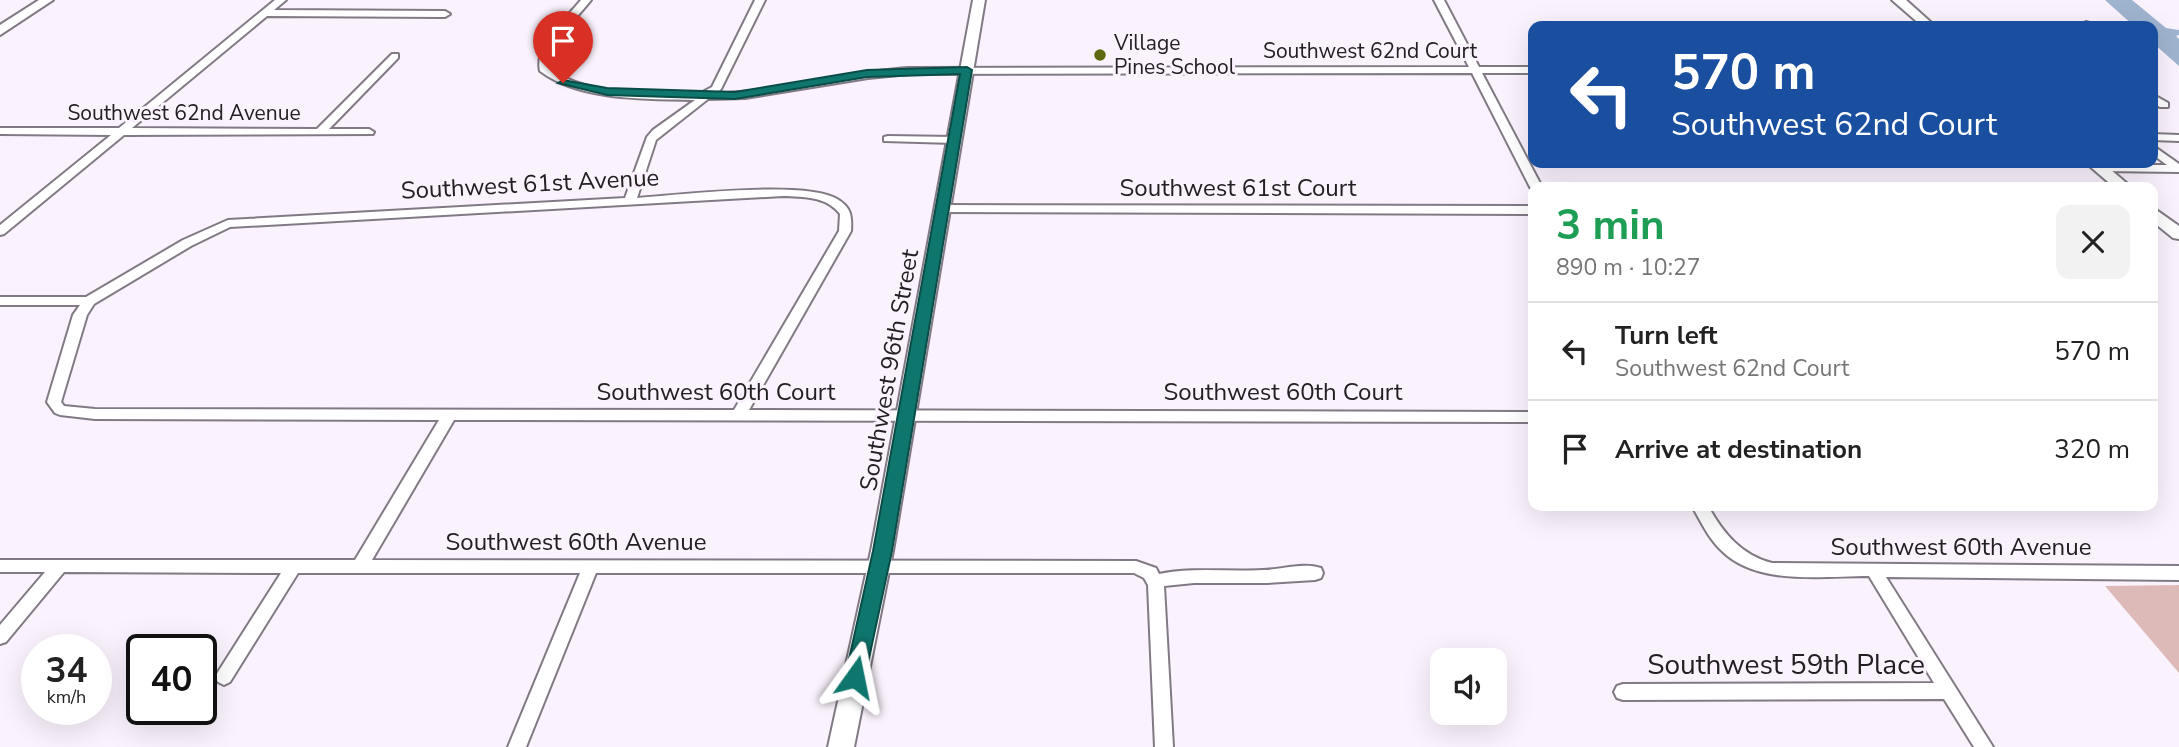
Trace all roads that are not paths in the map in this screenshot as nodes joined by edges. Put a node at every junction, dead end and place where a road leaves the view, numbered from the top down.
1 (47, 0) edge
2 (281, 0) edge
3 (586, 0) edge
4 (760, 0) edge
5 (979, 0) edge
6 (1439, 0) edge
7 (1898, 0) edge
8 (265, 13) junction
9 (445, 14) dead end
10 (1923, 21) edge
11 (0, 31) edge
12 (395, 56) dead end
13 (967, 70) junction
14 (1475, 70) junction
15 (1528, 71) edge
16 (709, 96) junction
17 (2158, 101) edge
18 (2164, 105) dead end
19 (0, 131) edge
20 (122, 131) junction
21 (320, 132) junction
22 (369, 132) dead end
23 (2158, 137) edge
24 (2179, 138) edge
25 (888, 139) dead end
26 (954, 140) junction
27 (2158, 153) edge
28 (2158, 167) edge
29 (2177, 167) edge
30 (2100, 168) edge
31 (1533, 182) edge
32 (2117, 182) edge
33 (630, 201) junction
34 (942, 209) junction
35 (1528, 210) edge
36 (2158, 217) edge
37 (0, 231) edge
38 (2179, 234) edge
39 (0, 301) edge
40 (89, 301) junction
41 (450, 414) junction
42 (738, 415) junction
43 (905, 415) junction
44 (1528, 416) edge
45 (1703, 511) edge
46 (0, 566) edge
47 (60, 566) junction
48 (591, 566) junction
49 (293, 567) junction
50 (359, 567) junction
51 (878, 568) junction
52 (1874, 571) junction
53 (1315, 573) dead end
54 (2179, 573) edge
55 (1152, 577) junction
56 (0, 636) edge
57 (225, 677) dead end
58 (1950, 691) junction
59 (1623, 692) dead end
60 (517, 747) edge
61 (842, 747) edge
62 (1164, 747) edge
63 (1984, 747) edge

1 - 11 street
2 - 8 street
3 - 16 street, Southwest 62nd Court
4 - 16 street
5 - 13 street, Southwest 96th Street
6 - 14 street
7 - 10 street
8 - 9 street
8 - 20 street
12 - 21 street
13 - 14 street, Southwest 62nd Court
13 - 16 street, Southwest 62nd Court
13 - 26 street, Southwest 96th Street
14 - 15 street, Southwest 62nd Court
14 - 31 street
16 - 33 street
17 - 18 street
19 - 20 street, Southwest 62nd Avenue
20 - 21 street, Southwest 62nd Avenue
20 - 37 street
21 - 22 street, Southwest 62nd Avenue
23 - 24 street
25 - 26 street
26 - 34 street, Southwest 96th Street
27 - 29 street
28 - 29 street
30 - 32 street
33 - 40 street, Southwest 61st Avenue
33 - 42 street, Southwest 61st Avenue
34 - 35 street, Southwest 61st Court
34 - 43 street, Southwest 96th Street
36 - 38 street
39 - 40 street
40 - 41 street, Southwest 60th Court
41 - 42 street, Southwest 60th Court
41 - 50 street
42 - 43 street, Southwest 60th Court
43 - 44 street, Southwest 60th Court
43 - 51 street, Southwest 96th Street
45 - 52 street, Southwest 60th Avenue
46 - 47 street, Southwest 60th Avenue
47 - 49 street, Southwest 60th Avenue
47 - 56 street
48 - 50 street, Southwest 60th Avenue
48 - 51 street, Southwest 60th Avenue
48 - 60 street
49 - 50 street, Southwest 60th Avenue
49 - 57 street
51 - 55 street, Southwest 60th Avenue
51 - 61 street, Southwest 96th Street
52 - 54 street, Southwest 60th Avenue
52 - 58 street
53 - 55 street, Southwest 60th Avenue
55 - 62 street
58 - 59 street, Southwest 59th Place
58 - 63 street

